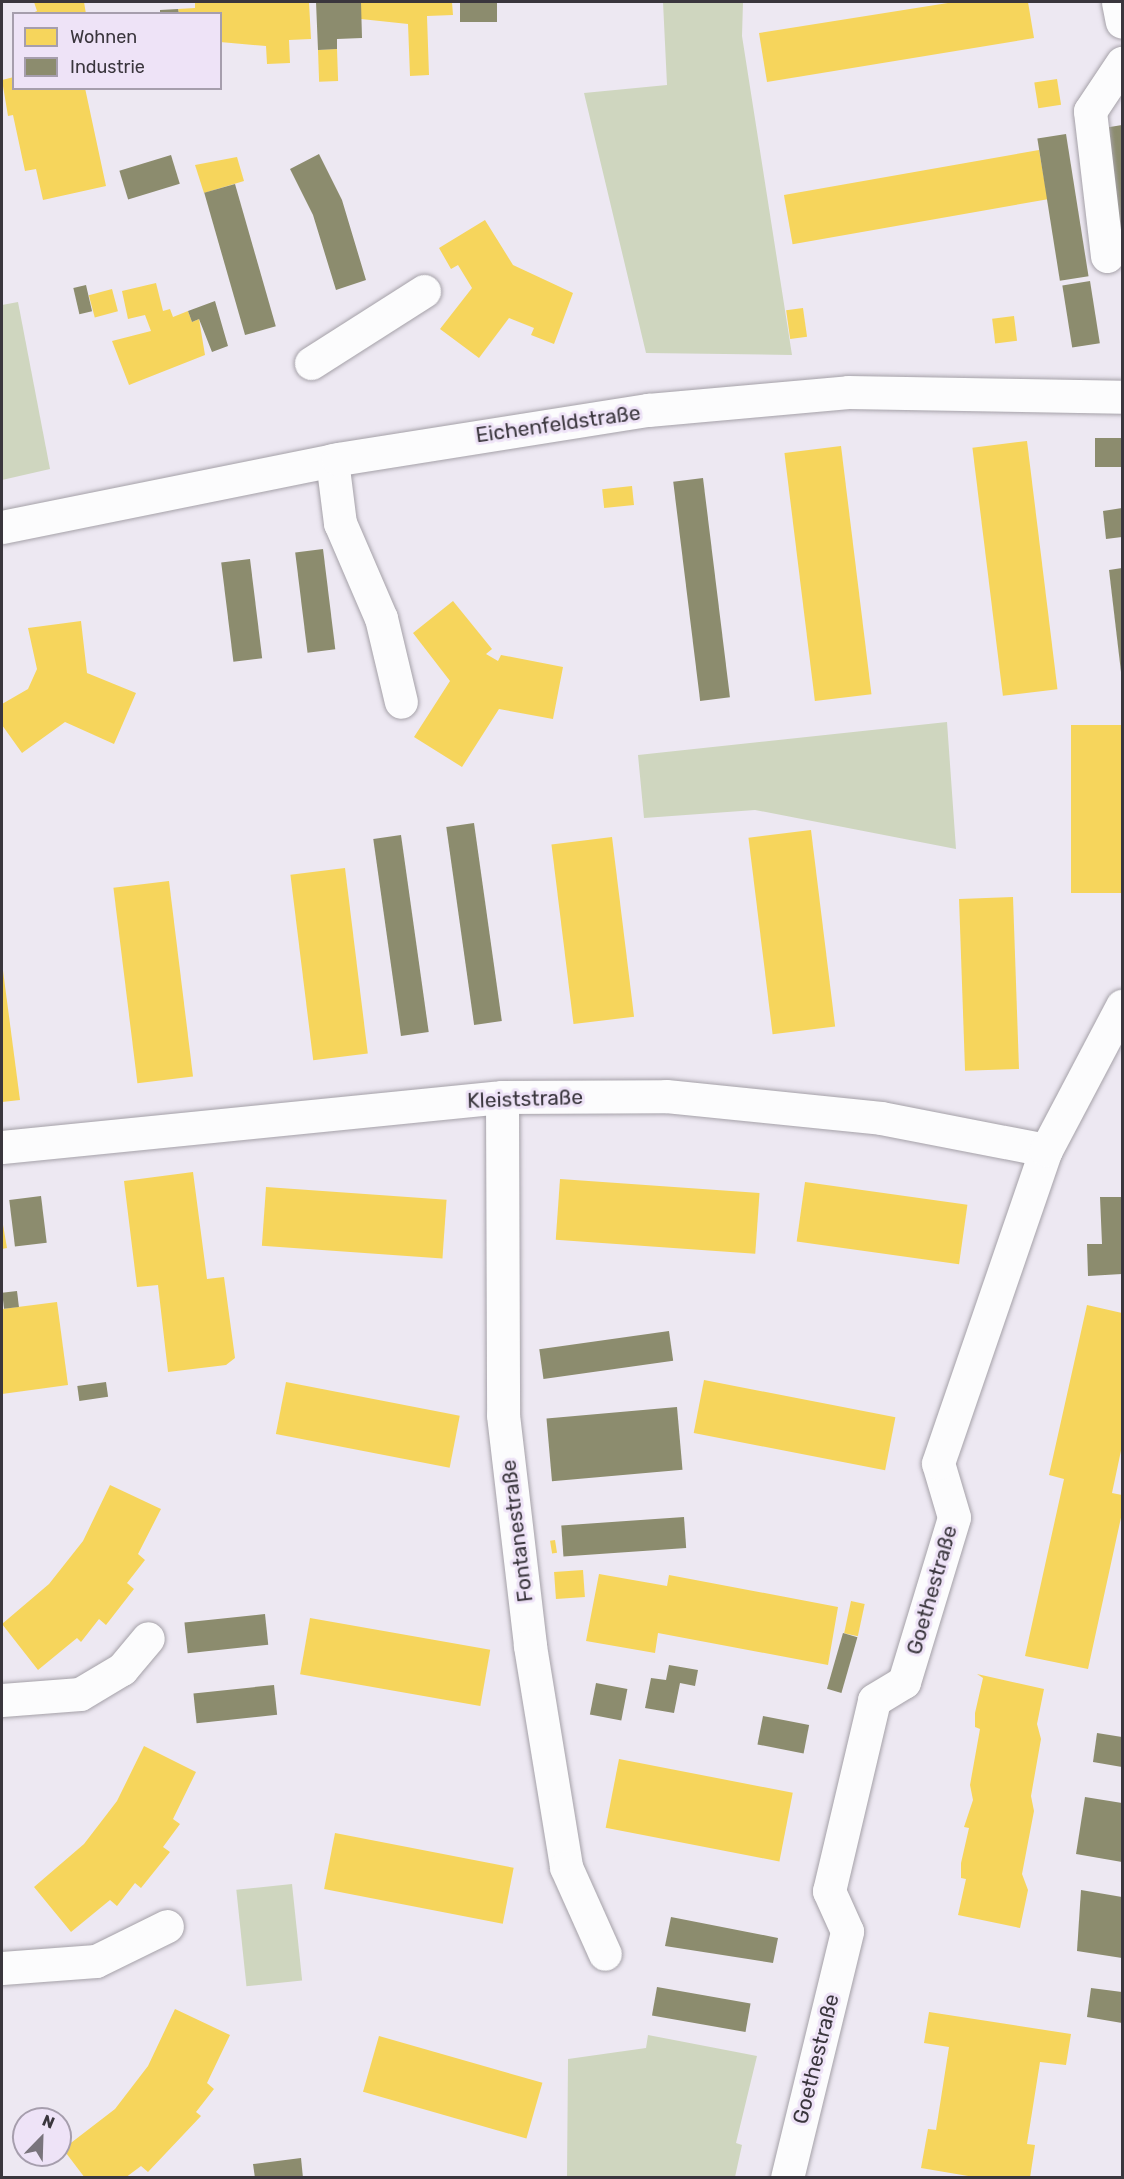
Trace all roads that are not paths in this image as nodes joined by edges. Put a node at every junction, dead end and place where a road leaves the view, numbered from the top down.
1 (1118, 2) edge
2 (1122, 22) edge
3 (1122, 63) edge
4 (1107, 256) dead end
5 (424, 291) dead end
6 (310, 363) dead end
7 (1122, 397) edge
8 (332, 460) junction
9 (2, 527) edge
10 (400, 702) dead end
11 (1122, 1006) edge
12 (502, 1097) junction
13 (2, 1147) edge
14 (1046, 1150) junction
15 (148, 1638) dead end
16 (2, 1700) edge
17 (167, 1926) dead end
18 (605, 1954) dead end
19 (2, 1968) edge
20 (787, 2178) edge

1 - 2 street
3 - 4 street
5 - 6 street
7 - 8 street, Eichenfeldstraße
8 - 9 street, Eichenfeldstraße
8 - 10 street
11 - 14 street, Goethestraße
12 - 13 street, Kleiststraße
12 - 14 street, Kleiststraße
12 - 18 street, Fontanestraße
14 - 20 street, Goethestraße
15 - 16 street
17 - 19 street

